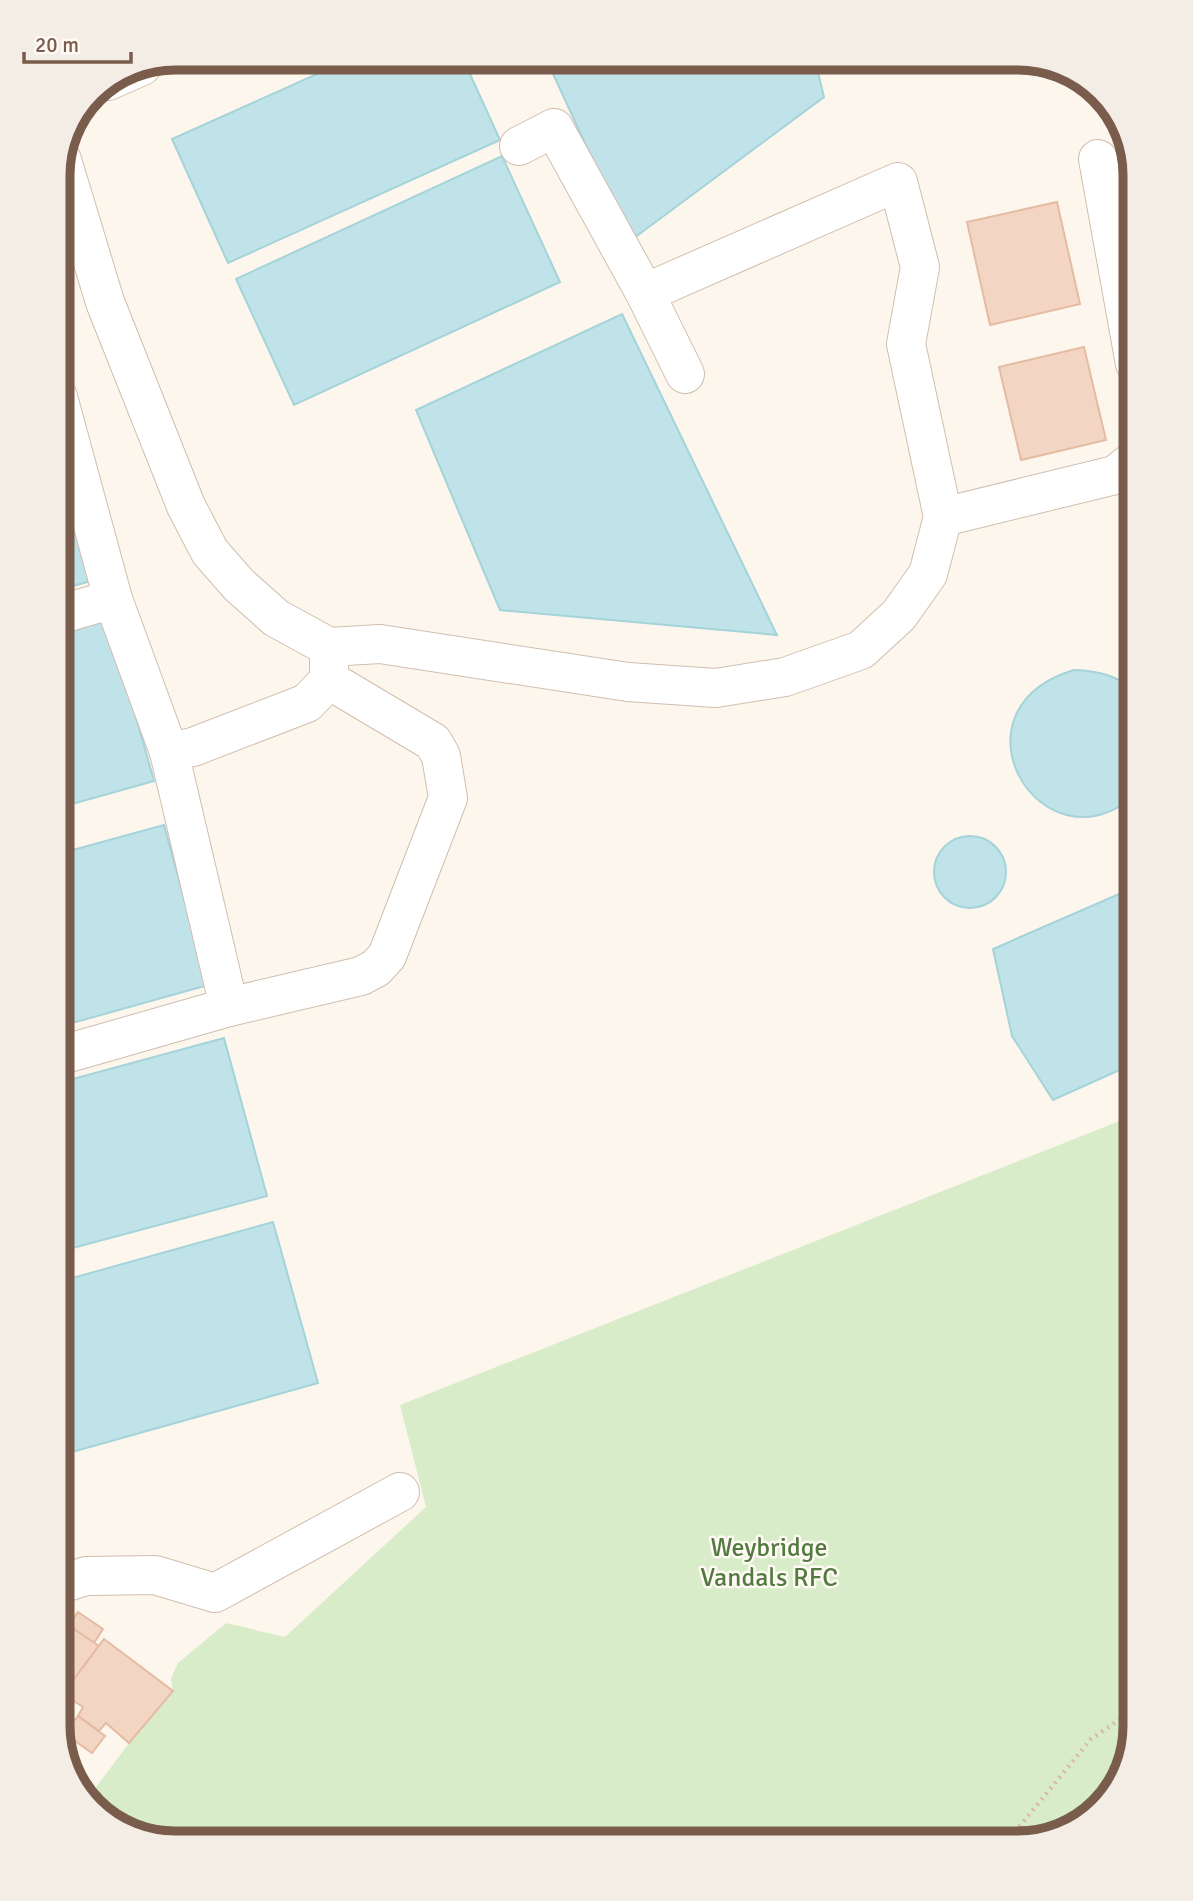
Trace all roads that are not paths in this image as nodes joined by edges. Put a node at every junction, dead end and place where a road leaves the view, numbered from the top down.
1 (519, 146) dead end
2 (1098, 159) dead end
3 (70, 186) edge
4 (645, 293) junction
5 (1123, 298) edge
6 (685, 374) dead end
7 (70, 441) edge
8 (1123, 469) edge
9 (943, 517) junction
10 (113, 599) junction
11 (70, 612) edge
12 (329, 663) junction
13 (169, 752) junction
14 (229, 1007) junction
15 (70, 1053) edge
16 (400, 1492) dead end
17 (70, 1581) edge

1 - 4 street
2 - 5 street
3 - 12 street
4 - 6 street
4 - 9 street
7 - 10 street
8 - 9 street
9 - 12 street
10 - 11 street
10 - 13 street
12 - 13 street
12 - 14 street
13 - 14 street
14 - 15 street
16 - 17 street

